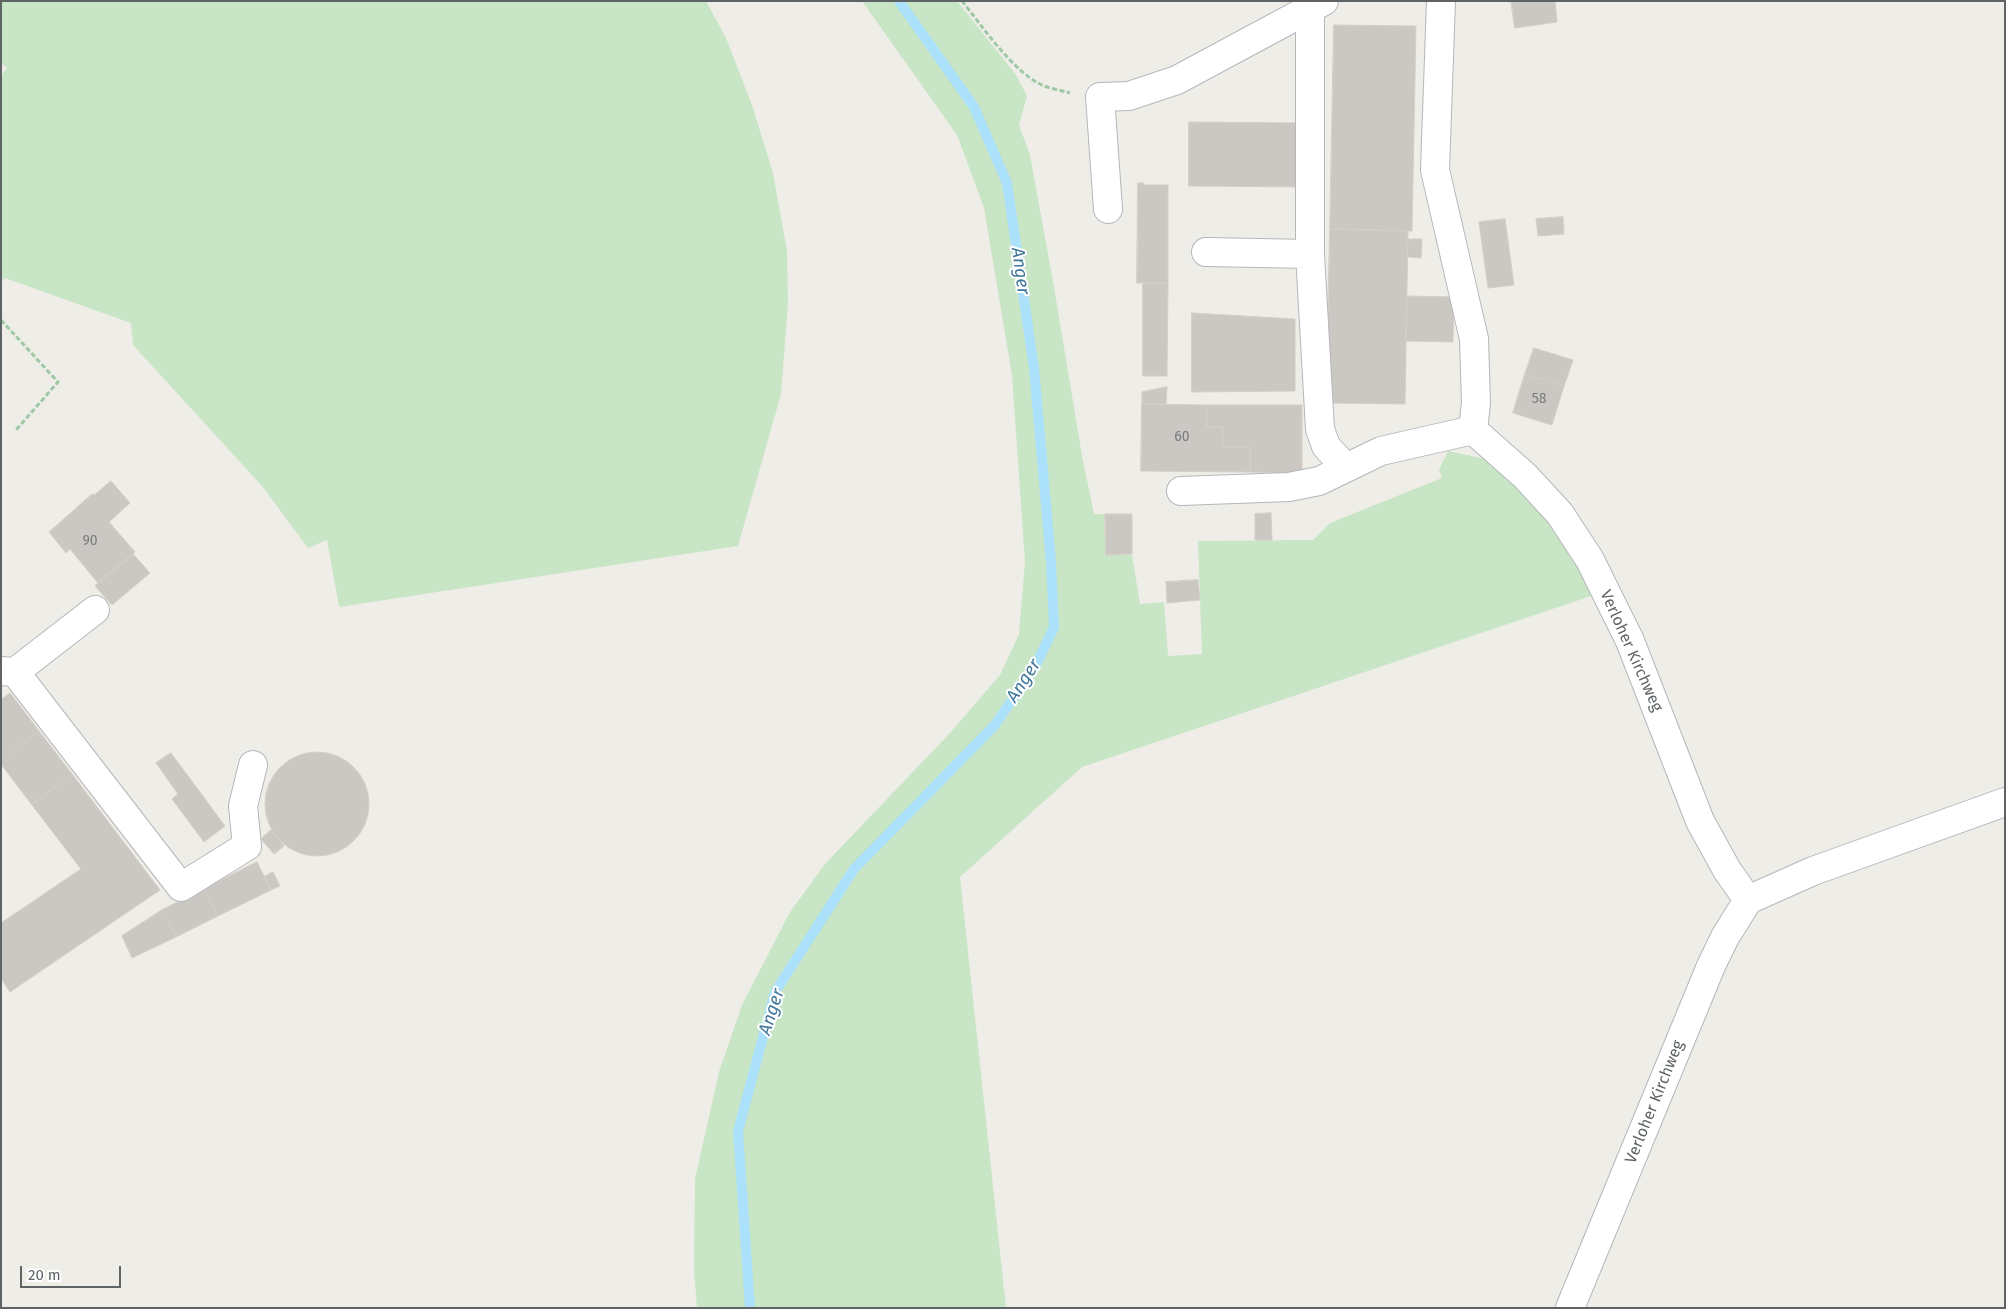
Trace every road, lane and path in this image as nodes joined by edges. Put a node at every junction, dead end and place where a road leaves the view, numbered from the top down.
1 (962, 1) edge
2 (1441, 1) edge
3 (1317, 5) edge
4 (1100, 97) junction
5 (1108, 209) dead end
6 (1206, 252) dead end
7 (1310, 254) junction
8 (1, 320) edge
9 (16, 430) dead end
10 (1473, 430) junction
11 (1345, 467) junction
12 (1181, 491) dead end
13 (96, 610) dead end
14 (8, 671) edge
15 (253, 765) dead end
16 (2005, 802) edge
17 (1748, 900) junction
18 (1570, 1308) edge

1 - 4 path
2 - 10 street
3 - 4 street
3 - 7 street
4 - 5 street
6 - 7 street
7 - 11 street
8 - 9 path
10 - 11 street
10 - 17 street, Verloher Kirchweg
11 - 12 street
13 - 14 street
14 - 15 street
16 - 17 street
17 - 18 street, Verloher Kirchweg

